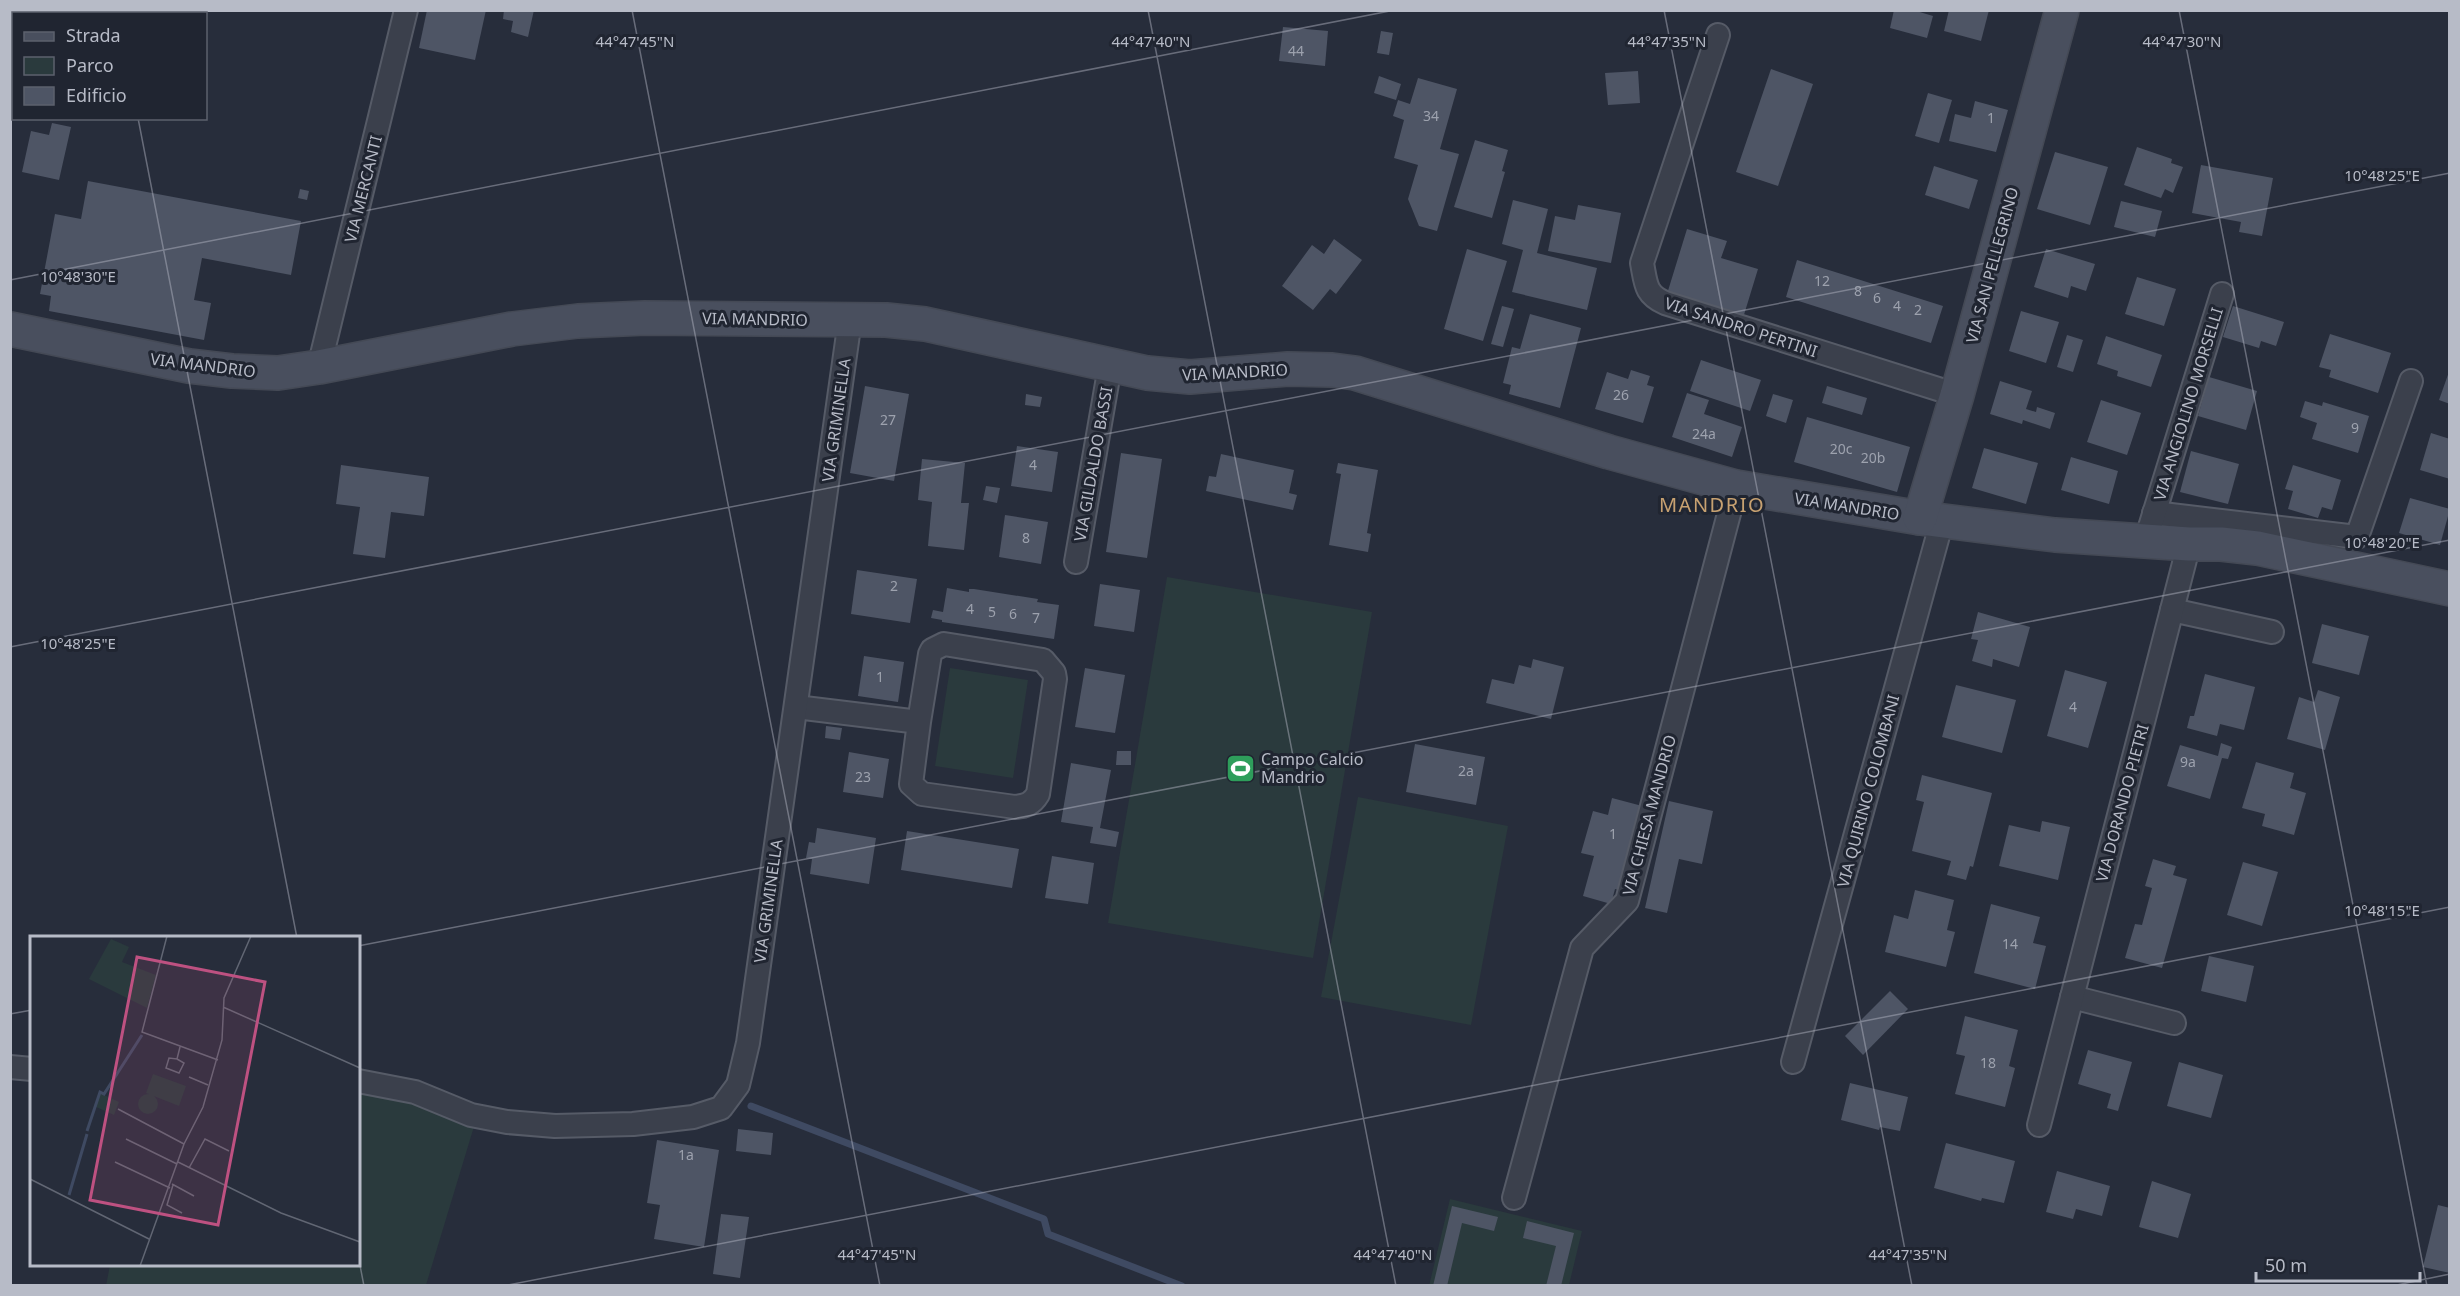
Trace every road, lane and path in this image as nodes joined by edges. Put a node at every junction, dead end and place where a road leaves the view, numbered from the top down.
1 (406, 10) edge
2 (2062, 10) edge
3 (1718, 35) dead end
4 (2222, 294) dead end
5 (850, 320) junction
6 (10, 329) edge
7 (1110, 366) junction
8 (319, 367) junction
9 (2411, 381) dead end
10 (1957, 395) junction
11 (1736, 487) junction
12 (1931, 519) junction
13 (2150, 527) junction
14 (2189, 544) junction
15 (1076, 562) dead end
16 (2450, 589) edge
17 (2172, 610) junction
18 (2272, 632) dead end
19 (796, 707) junction
20 (919, 722) junction
21 (2072, 996) junction
22 (2174, 1023) dead end
23 (1793, 1062) dead end
24 (10, 1067) edge
25 (30, 1069) edge
26 (360, 1081) edge
27 (2039, 1125) dead end
28 (1514, 1198) dead end

1 - 8 street, VIA MERCANTI
2 - 10 street, VIA SAN PELLEGRINO
3 - 10 street, VIA SANDRO PERTINI
4 - 13 street, VIA ANGIOLINO MORSELLI
5 - 7 street, VIA MANDRIO
5 - 8 street, VIA MANDRIO
5 - 19 street, VIA GRIMINELLA
6 - 8 street, VIA MANDRIO
7 - 11 street, VIA MANDRIO
7 - 15 street, VIA GILDALDO BASSI
9 - 13 street, VIA ANGIOLINO MORSELLI
10 - 12 street, VIA SAN PELLEGRINO
11 - 12 street, VIA MANDRIO
11 - 28 street, VIA CHIESA MANDRIO
12 - 13 street, VIA MANDRIO
12 - 23 street, VIA QUIRINO COLOMBANI
13 - 14 street, VIA MANDRIO
14 - 16 street, VIA MANDRIO
14 - 17 street, VIA DORANDO PIETRI
17 - 18 street
17 - 21 street, VIA DORANDO PIETRI
19 - 20 street
19 - 26 street, VIA GRIMINELLA
20 - 20 street
21 - 22 street
21 - 27 street, VIA DORANDO PIETRI
24 - 25 street

